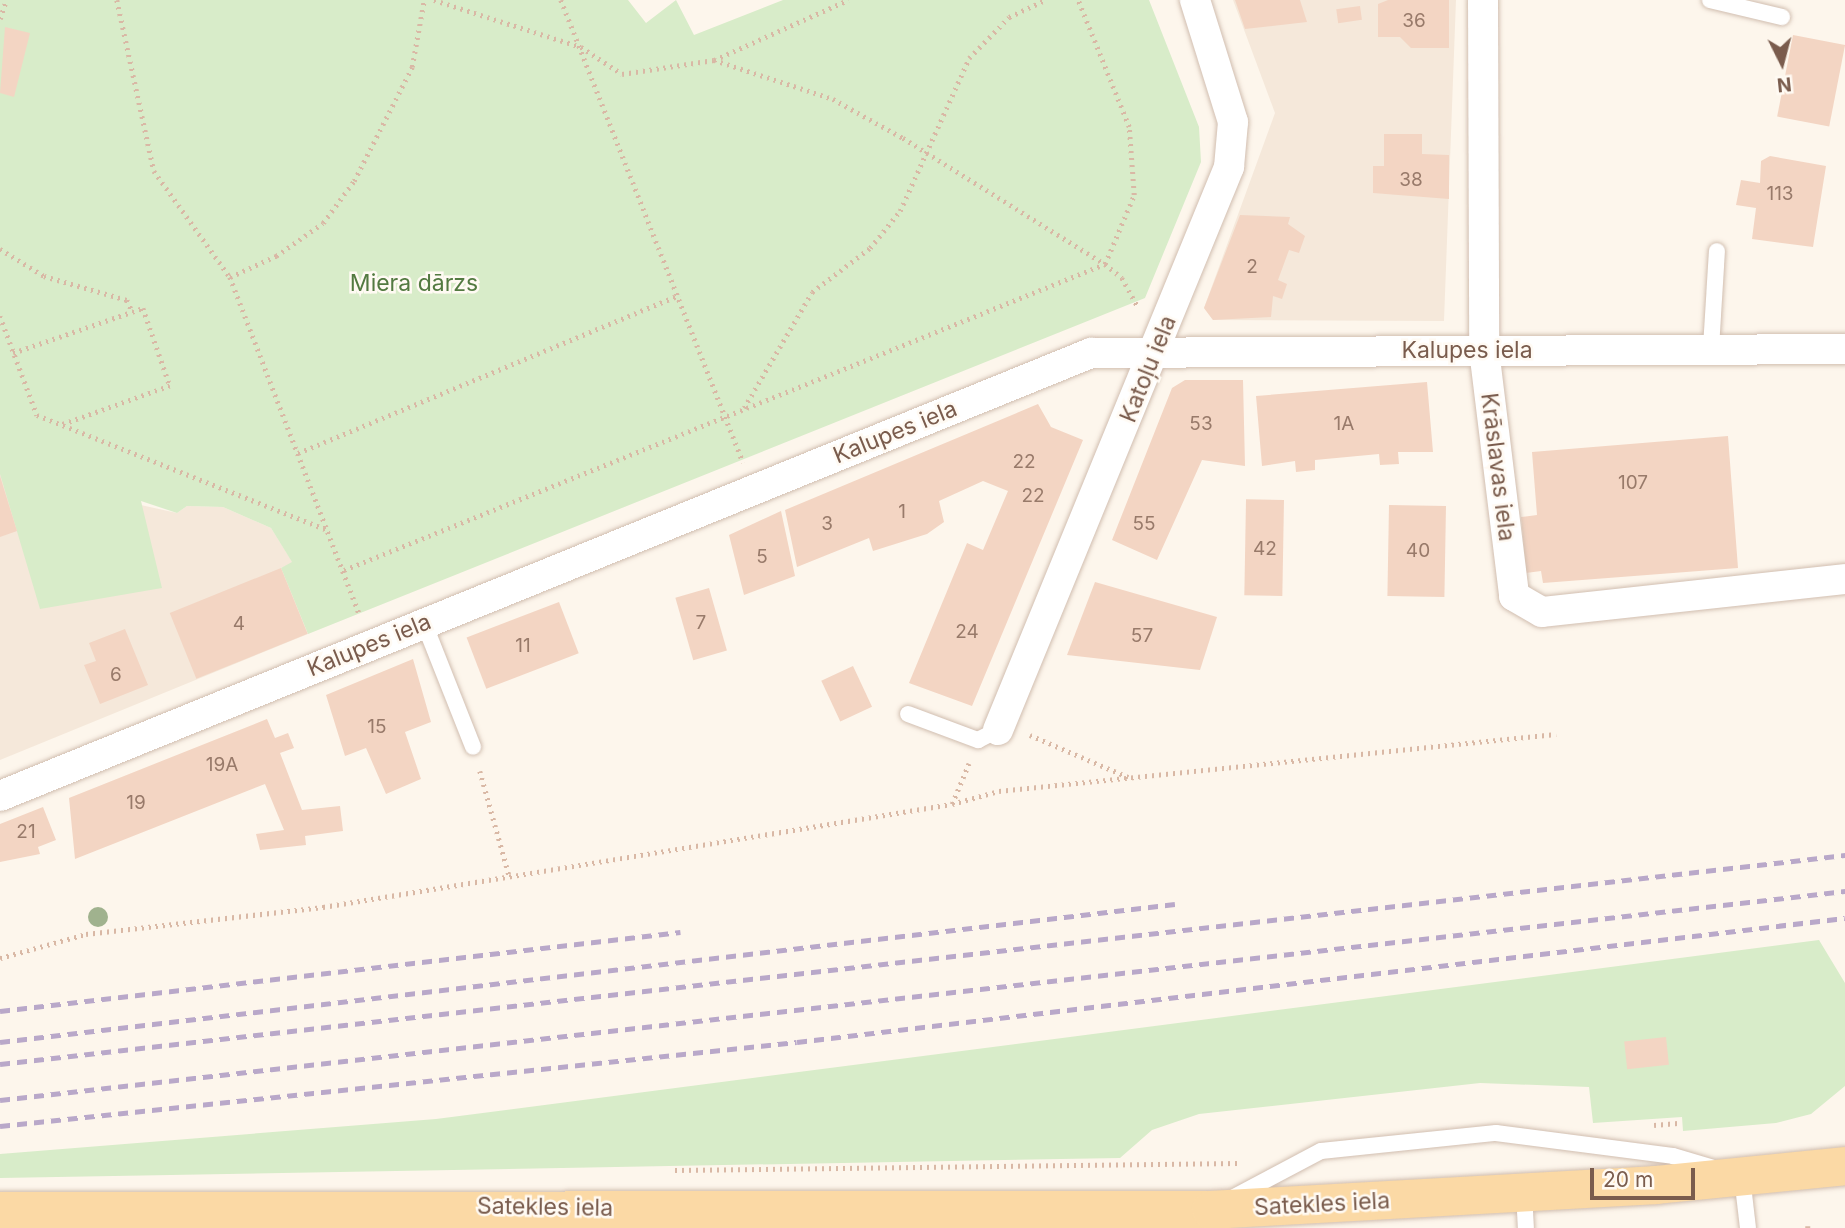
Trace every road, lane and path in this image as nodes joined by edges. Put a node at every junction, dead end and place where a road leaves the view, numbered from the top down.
1 (6, 0) edge
2 (117, 0) edge
3 (424, 0) edge
4 (435, 0) edge
5 (561, 0) edge
6 (848, 0) edge
7 (1045, 0) edge
8 (1078, 0) edge
9 (1195, 0) edge
10 (1483, 0) edge
11 (1710, 0) edge
12 (1782, 17) dead end
13 (0, 19) edge
14 (581, 47) junction
15 (714, 60) junction
16 (924, 150) junction
17 (0, 249) edge
18 (1717, 251) dead end
19 (1105, 264) junction
20 (230, 277) junction
21 (680, 295) junction
22 (1134, 300) dead end
23 (132, 311) junction
24 (0, 316) edge
25 (1711, 348) junction
26 (1845, 349) edge
27 (1484, 350) junction
28 (13, 352) junction
29 (1155, 352) junction
30 (744, 408) junction
31 (723, 416) junction
32 (61, 425) junction
33 (298, 453) junction
34 (742, 461) dead end
35 (331, 532) junction
36 (344, 570) junction
37 (1845, 579) edge
38 (362, 620) dead end
39 (424, 623) junction
40 (908, 714) dead end
41 (992, 731) junction
42 (1556, 734) dead end
43 (473, 747) joint
44 (1129, 778) junction
45 (0, 796) edge
46 (952, 804) junction
47 (509, 875) junction
48 (0, 958) edge
49 (1244, 1163) dead end
50 (1845, 1166) edge
51 (664, 1170) dead end
52 (1744, 1177) junction
53 (1525, 1210) edge
54 (0, 1211) edge
55 (463, 1217) edge
56 (1072, 1218) edge
57 (178, 1219) edge
58 (784, 1219) edge
59 (1220, 1219) edge
60 (1748, 1228) edge

1 - 13 path
2 - 20 path
3 - 20 path
4 - 14 path
5 - 14 path
6 - 15 path
7 - 16 path
8 - 19 path
9 - 29 street, Katoļu iela
10 - 27 street, Krāslavas iela
11 - 12 lane
14 - 15 path
14 - 21 path
15 - 16 path
16 - 19 path
16 - 30 path
17 - 23 path
18 - 25 lane
19 - 22 path
19 - 30 path
20 - 33 path
21 - 31 path
21 - 33 path
23 - 28 path
23 - 32 path
24 - 28 path
25 - 26 street, Kalupes iela
25 - 27 street, Kalupes iela
27 - 29 street, Kalupes iela
27 - 37 street, Krāslavas iela
28 - 32 path
29 - 39 street, Kalupes iela
29 - 41 street, Katoļu iela
30 - 31 path
31 - 34 path
31 - 36 path
32 - 35 path
33 - 35 path
35 - 36 path
36 - 38 path
39 - 43 lane
39 - 45 street, Kalupes iela
40 - 41 lane
41 - 44 path
41 - 46 path
42 - 44 path
43 - 47 path
44 - 46 path
46 - 47 path
47 - 48 path
49 - 51 path
50 - 52 main road, Satekles iela
52 - 53 main road, Satekles iela
52 - 59 lane
52 - 60 lane
53 - 59 main road, Satekles iela
54 - 57 main road, Satekles iela
55 - 57 main road, Satekles iela
55 - 58 main road, Satekles iela
56 - 58 main road, Satekles iela
56 - 59 main road, Satekles iela

